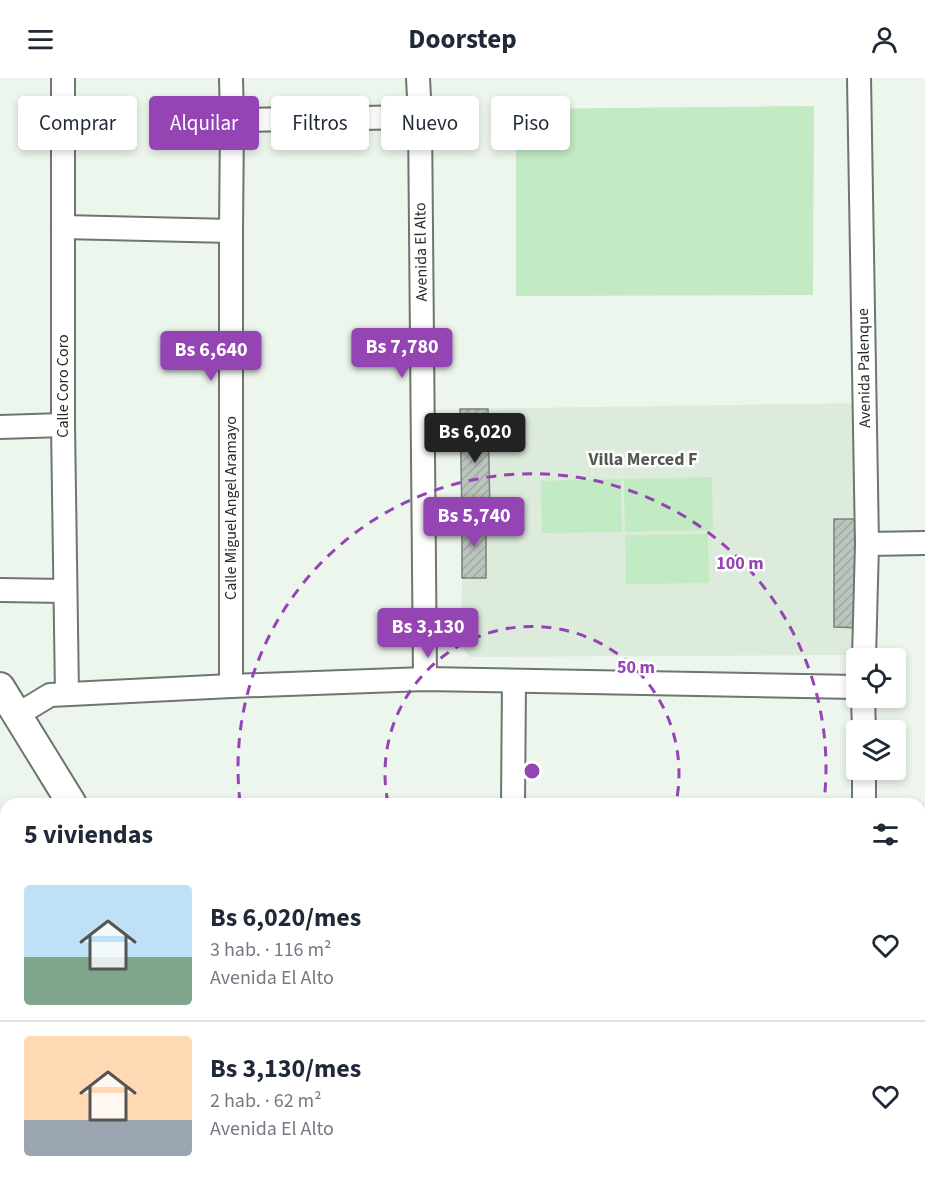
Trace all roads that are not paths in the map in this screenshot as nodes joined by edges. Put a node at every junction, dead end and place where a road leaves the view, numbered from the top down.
1 (63, 78) edge
2 (231, 78) edge
3 (418, 78) edge
4 (859, 78) edge
5 (231, 96) edge
6 (419, 96) edge
7 (381, 118) edge
8 (259, 120) edge
9 (232, 150) edge
10 (420, 150) edge
11 (63, 227) junction
12 (231, 231) junction
13 (63, 425) junction
14 (0, 427) edge
15 (925, 543) edge
16 (867, 544) junction
17 (0, 590) edge
18 (65, 591) junction
19 (864, 648) edge
20 (425, 679) junction
21 (514, 681) junction
22 (231, 686) junction
23 (0, 687) edge
24 (846, 687) edge
25 (67, 694) junction
26 (17, 715) junction
27 (864, 780) edge
28 (68, 798) edge
29 (513, 798) edge
30 (864, 798) edge

1 - 11 street, Calle Coro Coro
2 - 5 street, Calle Miguel Angel Aramayo
3 - 6 street, Avenida El Alto
4 - 16 street, Avenida Palenque
7 - 8 street
9 - 12 street, Calle Miguel Angel Aramayo
10 - 20 street, Avenida El Alto
11 - 12 street
11 - 13 street, Calle Coro Coro
12 - 22 street, Calle Miguel Angel Aramayo
13 - 14 street
13 - 18 street, Calle Coro Coro
15 - 16 street
16 - 19 street, Avenida Palenque
17 - 18 street
18 - 25 street, Calle Coro Coro
20 - 21 street
20 - 22 street
21 - 24 street
21 - 29 street
22 - 25 street
23 - 26 street
25 - 26 street
26 - 28 street
27 - 30 street

